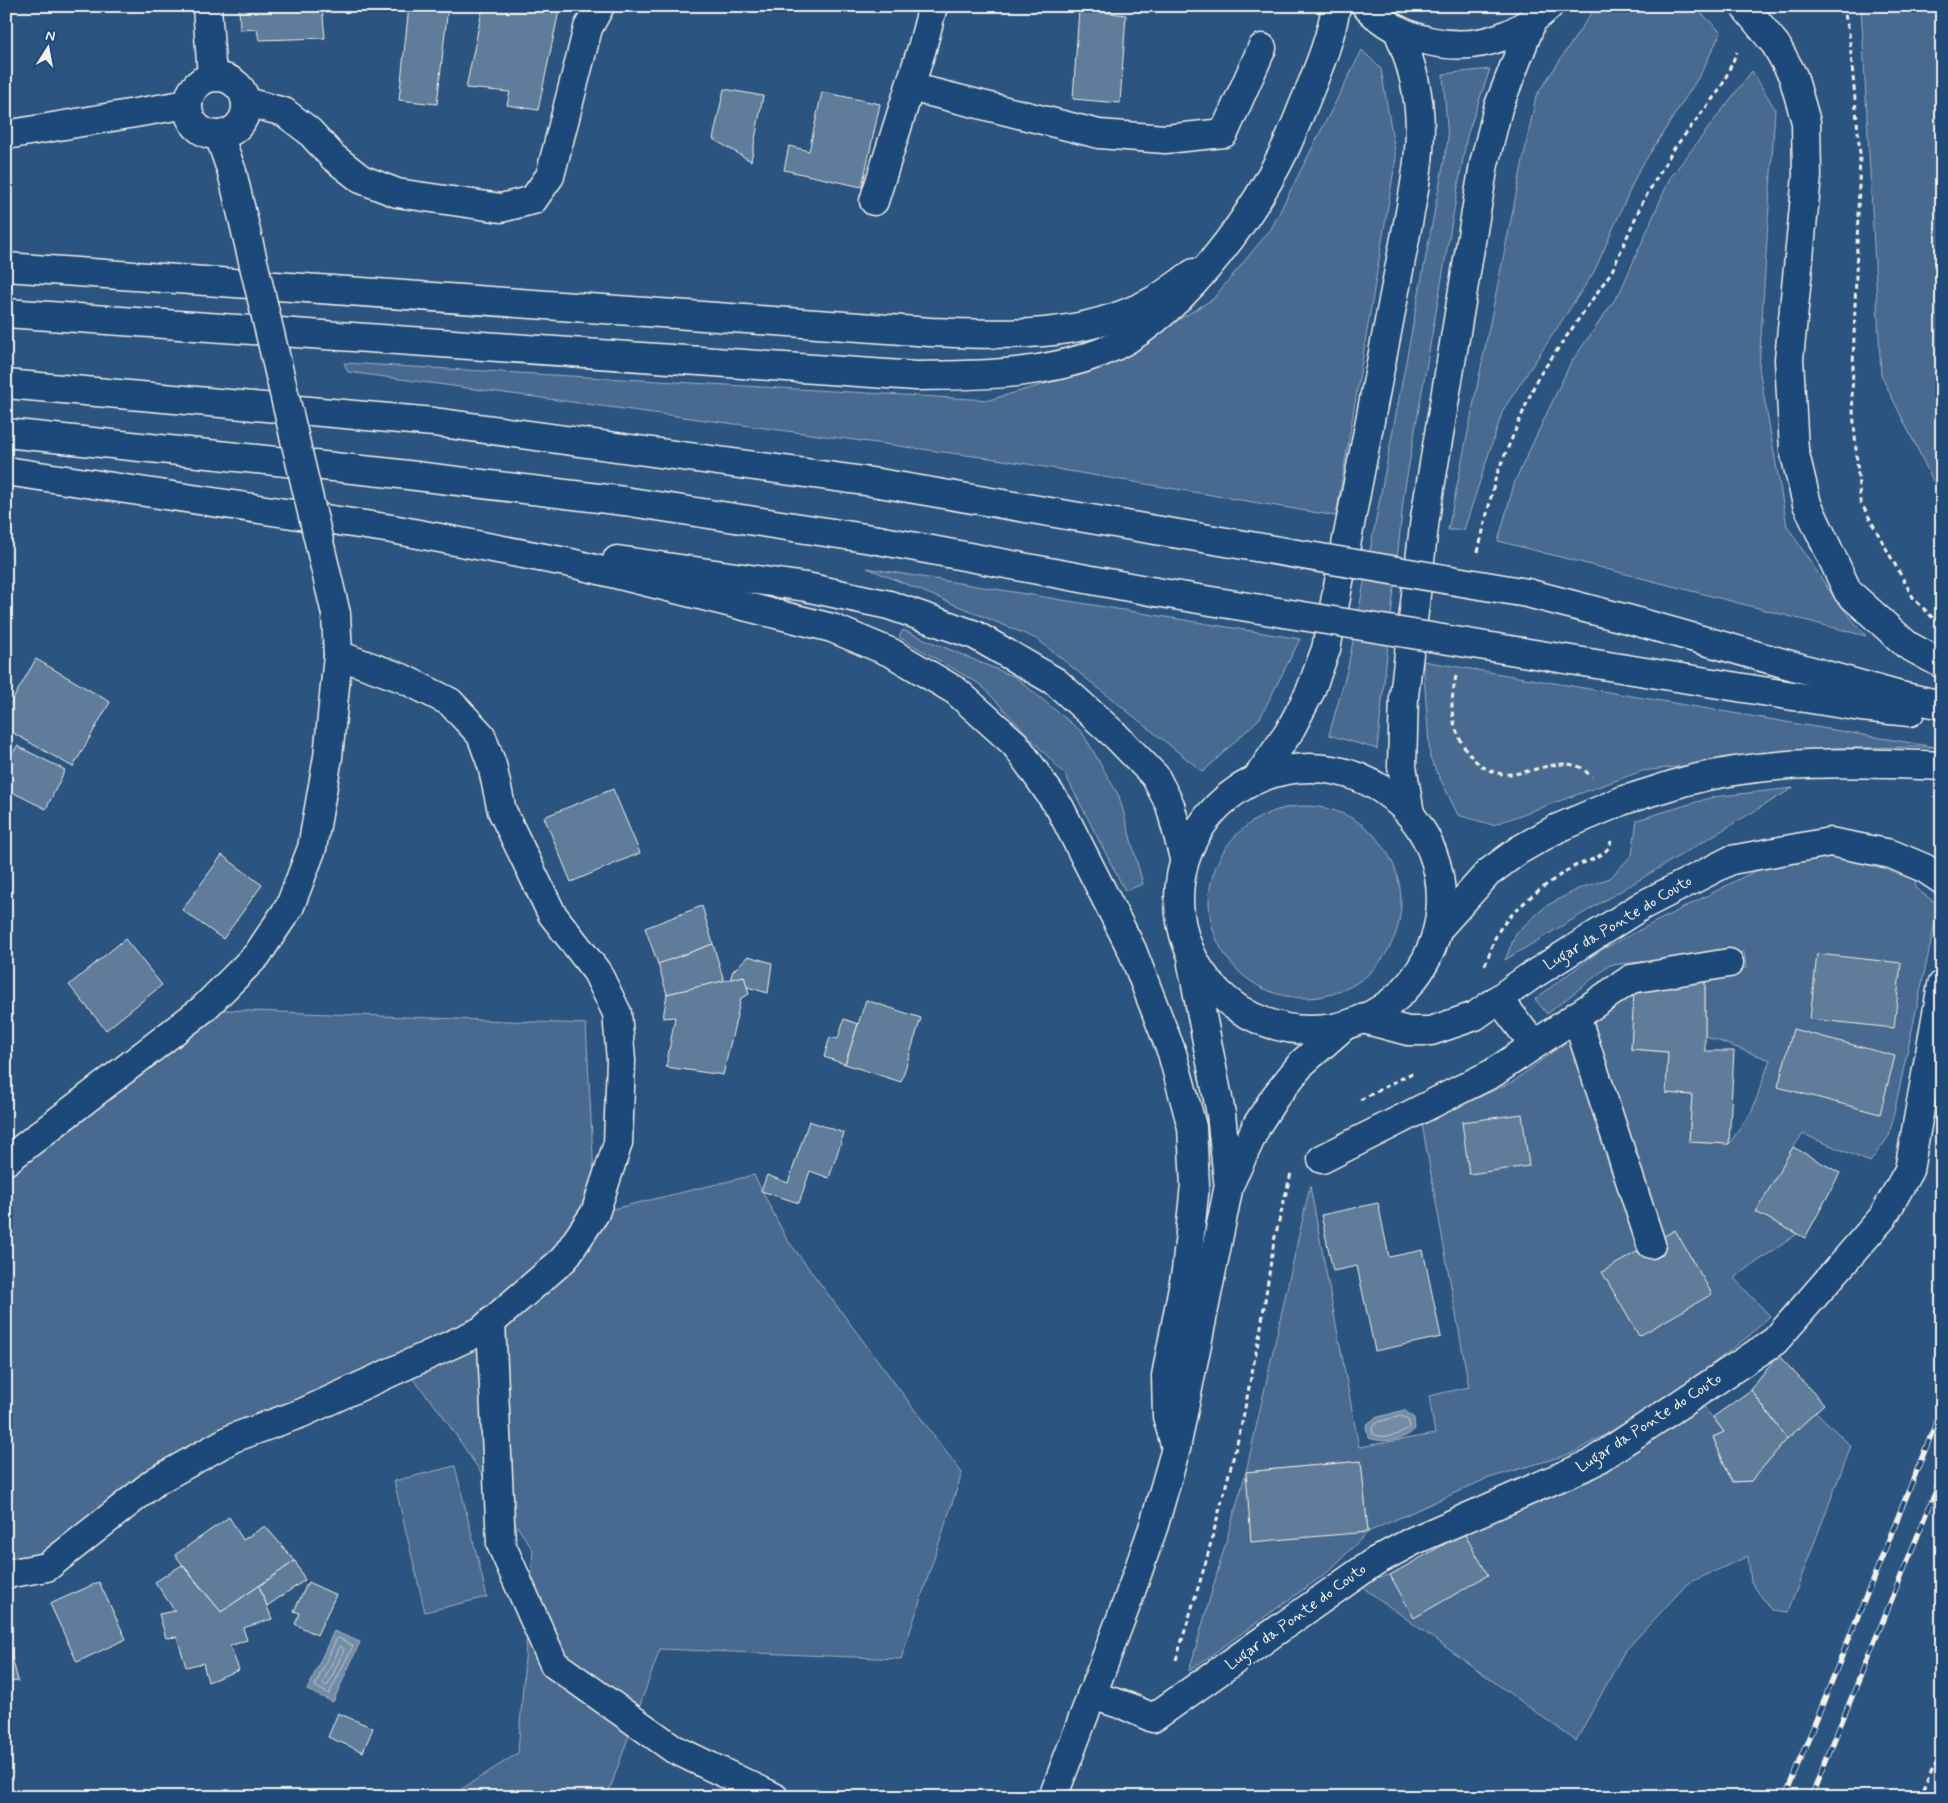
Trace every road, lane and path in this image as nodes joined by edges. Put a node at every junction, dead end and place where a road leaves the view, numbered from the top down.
1 (207, 6) edge
2 (600, 6) edge
3 (933, 6) edge
4 (1336, 6) edge
5 (1366, 6) edge
6 (1744, 6) edge
7 (1843, 6) edge
8 (1541, 14) edge
9 (1398, 30) junction
10 (1262, 48) dead end
11 (1739, 48) dead end
12 (212, 77) junction
13 (910, 87) junction
14 (246, 102) junction
15 (188, 104) junction
16 (219, 135) junction
17 (6, 136) edge
18 (874, 201) dead end
19 (1210, 263) junction
20 (6, 267) edge
21 (6, 313) edge
22 (6, 384) edge
23 (6, 433) edge
24 (6, 471) edge
25 (1476, 560) dead end
26 (571, 562) junction
27 (1935, 620) dead end
28 (338, 655) junction
29 (1942, 664) edge
30 (1456, 672) dead end
31 (1942, 704) edge
32 (1942, 715) edge
33 (1942, 766) edge
34 (1257, 778) junction
35 (1594, 778) dead end
36 (1410, 814) junction
37 (1612, 838) dead end
38 (1184, 858) junction
39 (1942, 880) edge
40 (1438, 929) junction
41 (1189, 952) junction
42 (1729, 964) dead end
43 (1942, 985) edge
44 (1499, 999) junction
45 (1474, 1016) junction
46 (1576, 1016) junction
47 (1353, 1022) junction
48 (1534, 1045) junction
49 (1416, 1071) dead end
50 (1359, 1100) dead end
51 (6, 1161) edge
52 (1309, 1163) joint
53 (1229, 1184) junction
54 (1651, 1244) dead end
55 (491, 1322) junction
56 (1176, 1448) junction
57 (6, 1574) edge
58 (1091, 1695) junction
59 (1170, 1705) junction
60 (1942, 1747) edge
61 (774, 1797) edge
62 (1053, 1797) edge
63 (1919, 1797) edge

1 - 12 main road
2 - 14 main road
3 - 13 main road
4 - 19 main road
5 - 9 main road
6 - 29 main road, bridge
7 - 27 path
8 - 9 main road
8 - 36 main road
9 - 34 main road
10 - 13 main road
11 - 25 path
12 - 14 main road
12 - 15 main road
13 - 18 main road
14 - 16 main road
15 - 16 main road
15 - 17 main road
16 - 28 main road, bridge
19 - 20 main road
19 - 21 main road
22 - 31 main road, bridge
23 - 32 main road, bridge
24 - 26 main road
26 - 38 main road
26 - 56 main road
28 - 51 main road
28 - 55 main road
30 - 35 path
33 - 40 main road, bridge
34 - 36 main road
34 - 38 main road
36 - 40 main road
37 - 45 path
38 - 41 main road
39 - 44 main road, Lugar da Ponte do Couto
40 - 47 main road
41 - 47 main road
41 - 53 main road
42 - 46 main road
43 - 59 main road, Lugar da Ponte do Couto
44 - 45 main road, Lugar da Ponte do Couto
44 - 48 main road
45 - 47 main road, Lugar da Ponte do Couto
46 - 48 main road
46 - 54 main road
47 - 53 main road
48 - 52 main road
49 - 50 path
52 - 59 path
53 - 56 main road
55 - 57 main road
55 - 61 main road
56 - 58 main road
58 - 59 main road, Lugar da Ponte do Couto
58 - 62 main road
60 - 63 path

